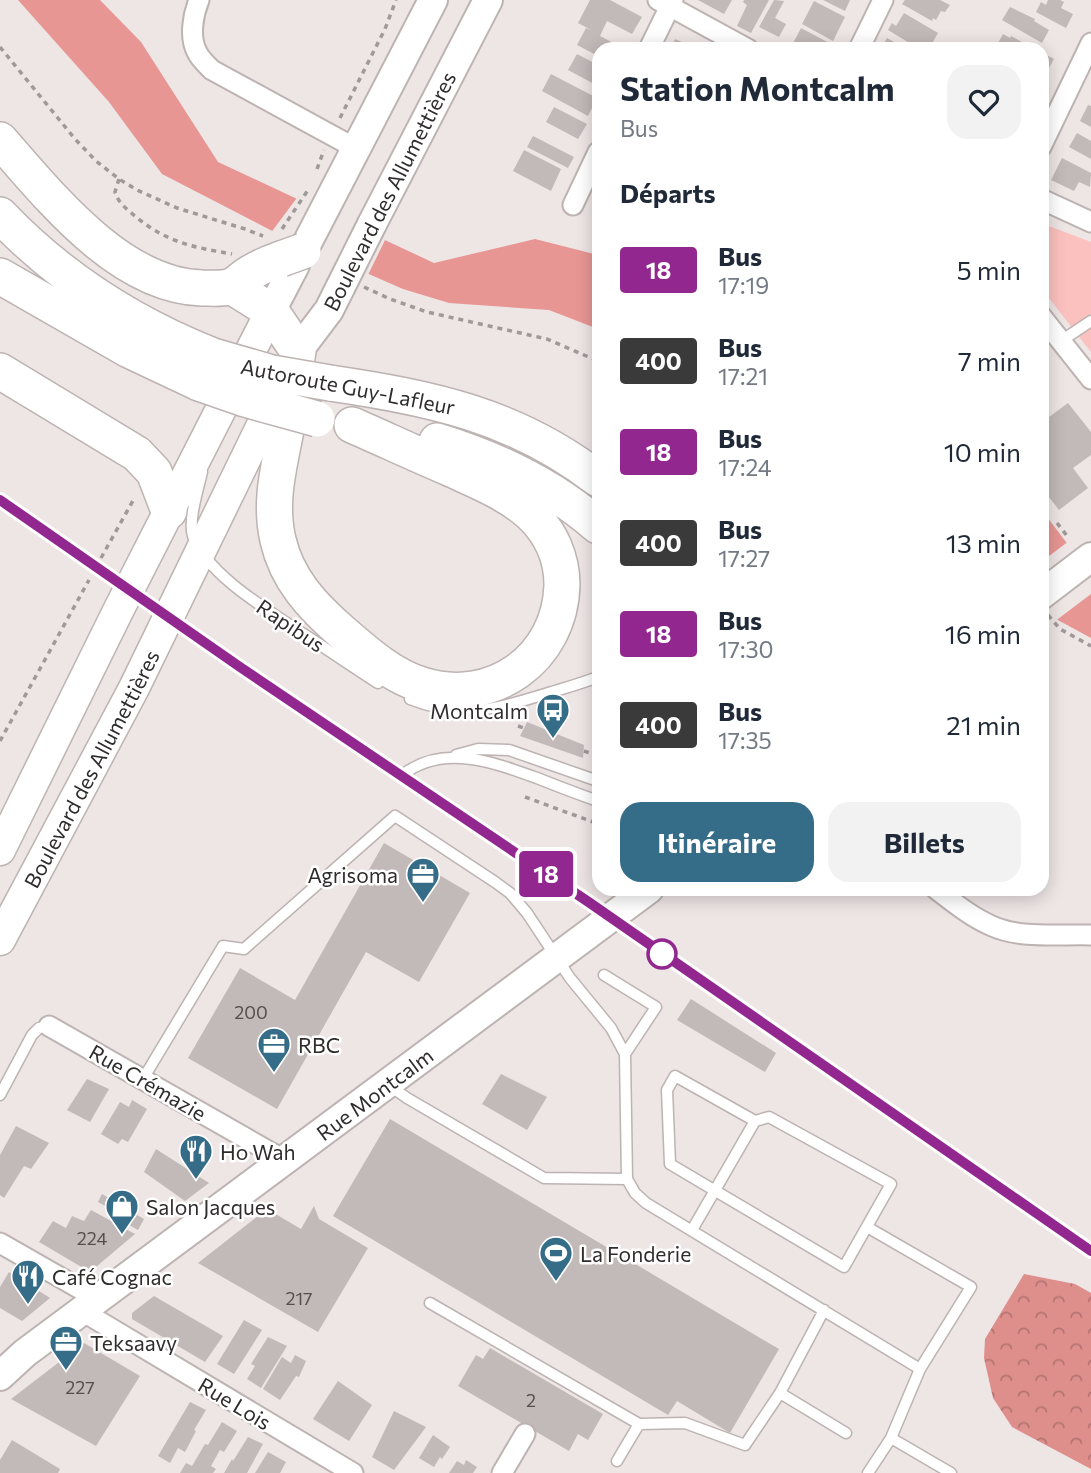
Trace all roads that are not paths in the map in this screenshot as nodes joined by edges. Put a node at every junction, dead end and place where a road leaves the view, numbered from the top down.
1 (199, 0) edge
2 (433, 0) edge
3 (488, 0) edge
4 (883, 0) edge
5 (667, 2) edge
6 (652, 42) edge
7 (736, 42) edge
8 (862, 42) edge
9 (1091, 43) edge
10 (1049, 130) edge
11 (0, 140) edge
12 (355, 148) junction
13 (592, 165) edge
14 (1049, 203) edge
15 (573, 205) dead end
16 (0, 215) edge
17 (1091, 222) edge
18 (289, 252) junction
19 (233, 270) junction
20 (0, 276) edge
21 (271, 311) junction
22 (1091, 321) edge
23 (1049, 326) edge
24 (1061, 341) junction
25 (298, 351) junction
26 (1087, 368) edge
27 (206, 369) junction
28 (0, 372) edge
29 (352, 425) junction
30 (211, 427) junction
31 (592, 474) edge
32 (0, 500) edge
33 (169, 511) junction
34 (592, 521) edge
35 (201, 550) junction
36 (1091, 557) edge
37 (1049, 589) edge
38 (592, 679) edge
39 (385, 687) dead end
40 (403, 696) dead end
41 (490, 699) dead end
42 (513, 704) junction
43 (453, 757) junction
44 (401, 776) junction
45 (592, 779) edge
46 (592, 799) edge
47 (0, 850) edge
48 (640, 896) edge
49 (945, 896) edge
50 (610, 918) junction
51 (1091, 935) edge
52 (0, 940) edge
53 (556, 958) junction
54 (604, 975) dead end
55 (49, 1026) joint
56 (625, 1054) junction
57 (143, 1079) junction
58 (387, 1084) junction
59 (0, 1095) edge
60 (755, 1121) junction
61 (284, 1160) junction
62 (627, 1179) junction
63 (714, 1191) junction
64 (867, 1227) junction
65 (692, 1230) junction
66 (0, 1243) edge
67 (1091, 1251) edge
68 (430, 1303) dead end
69 (90, 1305) junction
70 (824, 1310) junction
71 (920, 1369) junction
72 (0, 1376) edge
73 (780, 1392) junction
74 (639, 1424) junction
75 (846, 1433) dead end
76 (525, 1434) dead end
77 (891, 1438) junction
78 (617, 1461) dead end
79 (353, 1473) edge
80 (502, 1473) edge
81 (868, 1473) edge
82 (951, 1473) edge

1 - 12 street
2 - 12 main road, Boulevard des Allumettières
3 - 25 main road, Boulevard des Allumettières, bridge
4 - 8 street
5 - 6 street
5 - 7 street
9 - 10 street
11 - 19 highway
12 - 18 main road, Boulevard des Allumettières
13 - 15 street
14 - 17 street
16 - 27 highway, Autoroute Guy-Lafleur
18 - 19 highway
18 - 21 main road, Boulevard des Allumettières
19 - 21 highway
20 - 27 highway, Autoroute Guy-Lafleur
21 - 25 highway
21 - 30 main road, Boulevard des Allumettières
22 - 24 lane
23 - 24 street
24 - 26 street
25 - 29 highway
25 - 35 main road, Boulevard des Allumettières
27 - 29 highway, Autoroute Guy-Lafleur, bridge
27 - 31 highway, Autoroute Guy-Lafleur, bridge
28 - 33 highway
29 - 34 highway, Autoroute Guy-Lafleur
30 - 33 main road, Boulevard des Allumettières
30 - 35 lane, Rapibus
32 - 44 lane, bridge
33 - 47 main road, Boulevard des Allumettières
35 - 39 lane, Rapibus
35 - 52 main road, Boulevard des Allumettières
36 - 37 main road
38 - 42 lane
40 - 42 lane
41 - 42 lane
43 - 44 lane
43 - 45 lane
43 - 46 lane
44 - 50 lane
48 - 50 main road, Rue Montcalm
49 - 51 street
50 - 53 main road, Rue Montcalm
50 - 67 lane
53 - 56 lane
53 - 57 lane
53 - 58 main road, Rue Montcalm
54 - 56 lane
55 - 57 street, Rue Crémazie
55 - 59 lane
56 - 62 lane
57 - 61 street, Rue Crémazie
58 - 61 main road, Rue Montcalm
58 - 62 lane
60 - 63 lane
60 - 63 lane
60 - 64 lane
61 - 69 main road, Rue Montcalm
62 - 65 lane
63 - 64 lane
63 - 65 lane
64 - 71 lane
65 - 70 lane
66 - 69 street, Rue Lois
68 - 74 lane
69 - 72 main road, Rue Montcalm
69 - 79 street, Rue Lois
70 - 71 lane
70 - 73 lane
71 - 77 lane
73 - 74 lane
73 - 75 lane
74 - 78 lane
76 - 80 street
77 - 81 lane
77 - 82 lane

